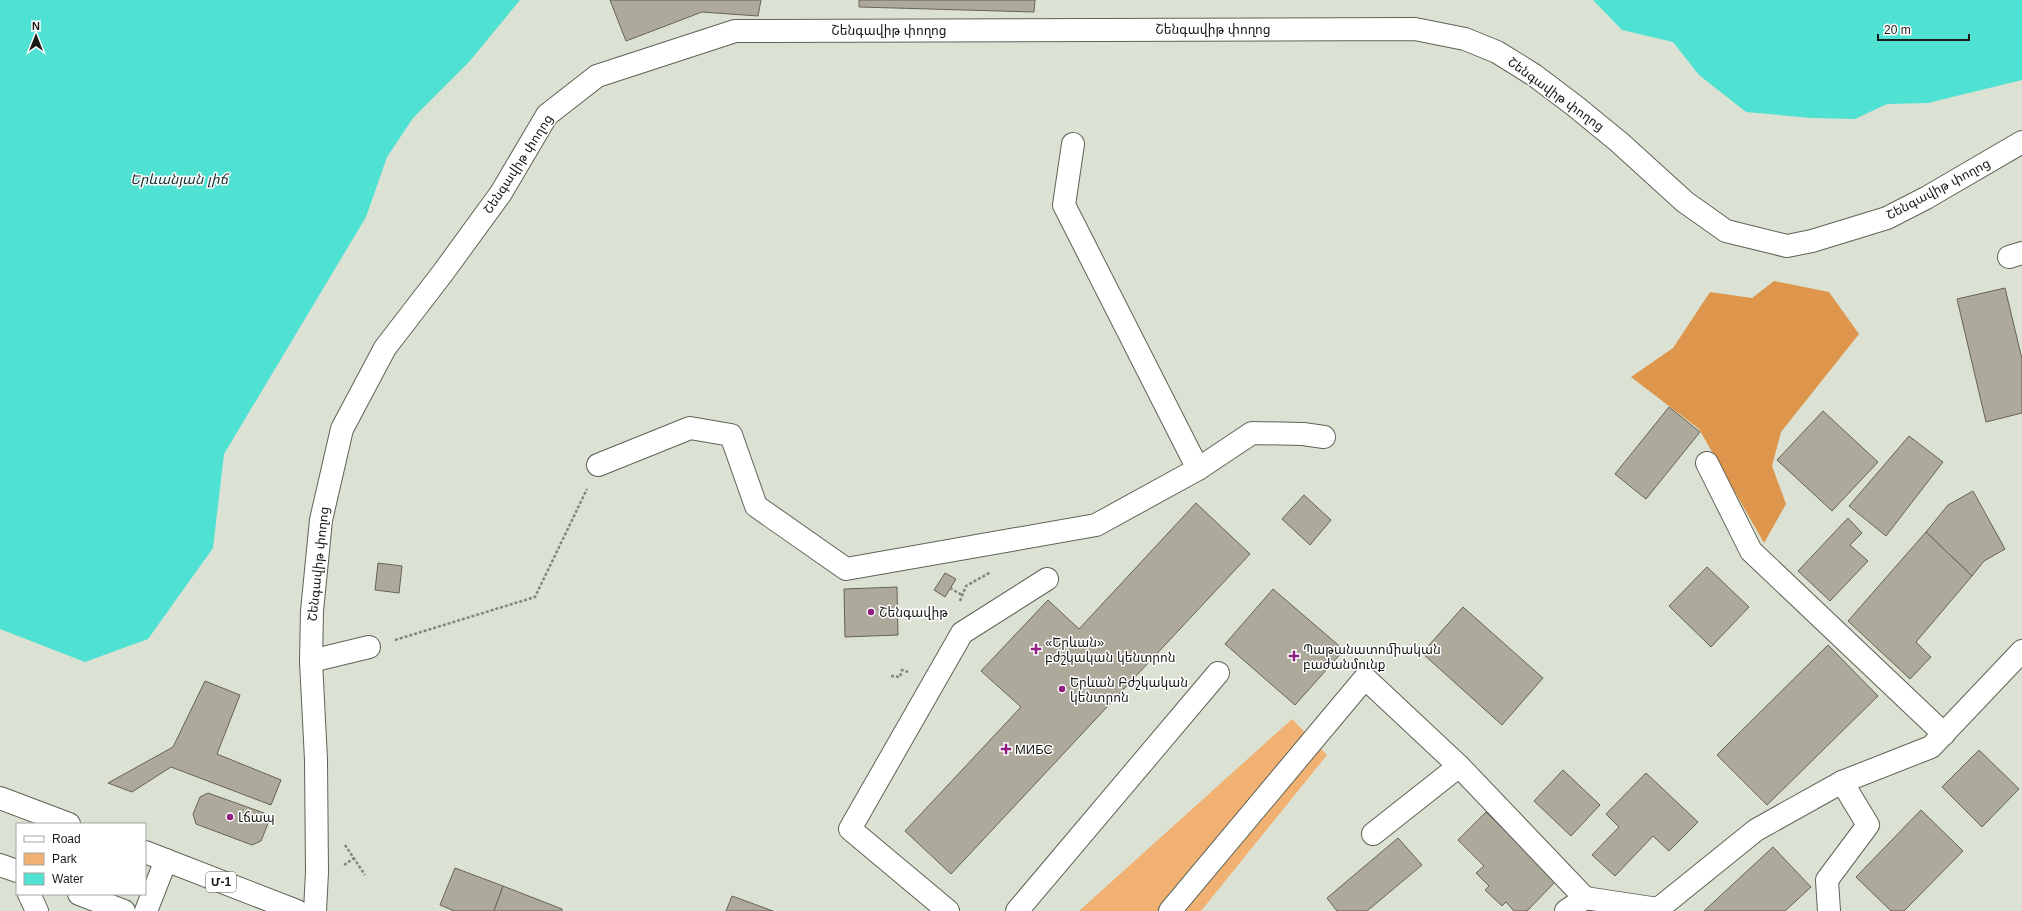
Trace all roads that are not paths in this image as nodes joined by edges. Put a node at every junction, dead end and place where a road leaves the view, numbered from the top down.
1 (2022, 142) edge
2 (1073, 144) dead end
3 (1324, 437) dead end
4 (1707, 463) dead end
5 (598, 465) road end
6 (1198, 469) junction
7 (1047, 579) dead end
8 (369, 647) road end
9 (2022, 651) edge
10 (311, 661) junction
11 (1218, 673) dead end
12 (1944, 734) junction
13 (1459, 766) junction
14 (1842, 782) junction
15 (0, 798) edge
16 (66, 823) edge
17 (1373, 834) dead end
18 (146, 852) edge
19 (166, 860) junction
20 (0, 865) edge
21 (16, 871) edge
22 (29, 895) edge
23 (82, 895) edge
24 (1585, 898) junction
25 (37, 911) edge
26 (124, 911) edge
27 (146, 911) edge
28 (297, 911) edge
29 (315, 911) edge
30 (948, 911) edge
31 (1017, 911) edge
32 (1170, 911) edge
33 (1566, 911) edge
34 (1829, 911) edge

1 - 10 street, Շենգավիթ փողոց
2 - 6 street
3 - 6 street
4 - 12 street
5 - 6 street
7 - 30 street
8 - 10 street
9 - 12 street
10 - 29 street, Շենգավիթ փողոց
11 - 31 street
12 - 14 street
13 - 17 street
13 - 24 street
13 - 32 street
14 - 24 street
14 - 34 street
15 - 16 street
18 - 19 street, Մ-1
19 - 27 street
19 - 28 street, Մ-1
20 - 21 street
22 - 25 street
23 - 26 street
24 - 33 street

